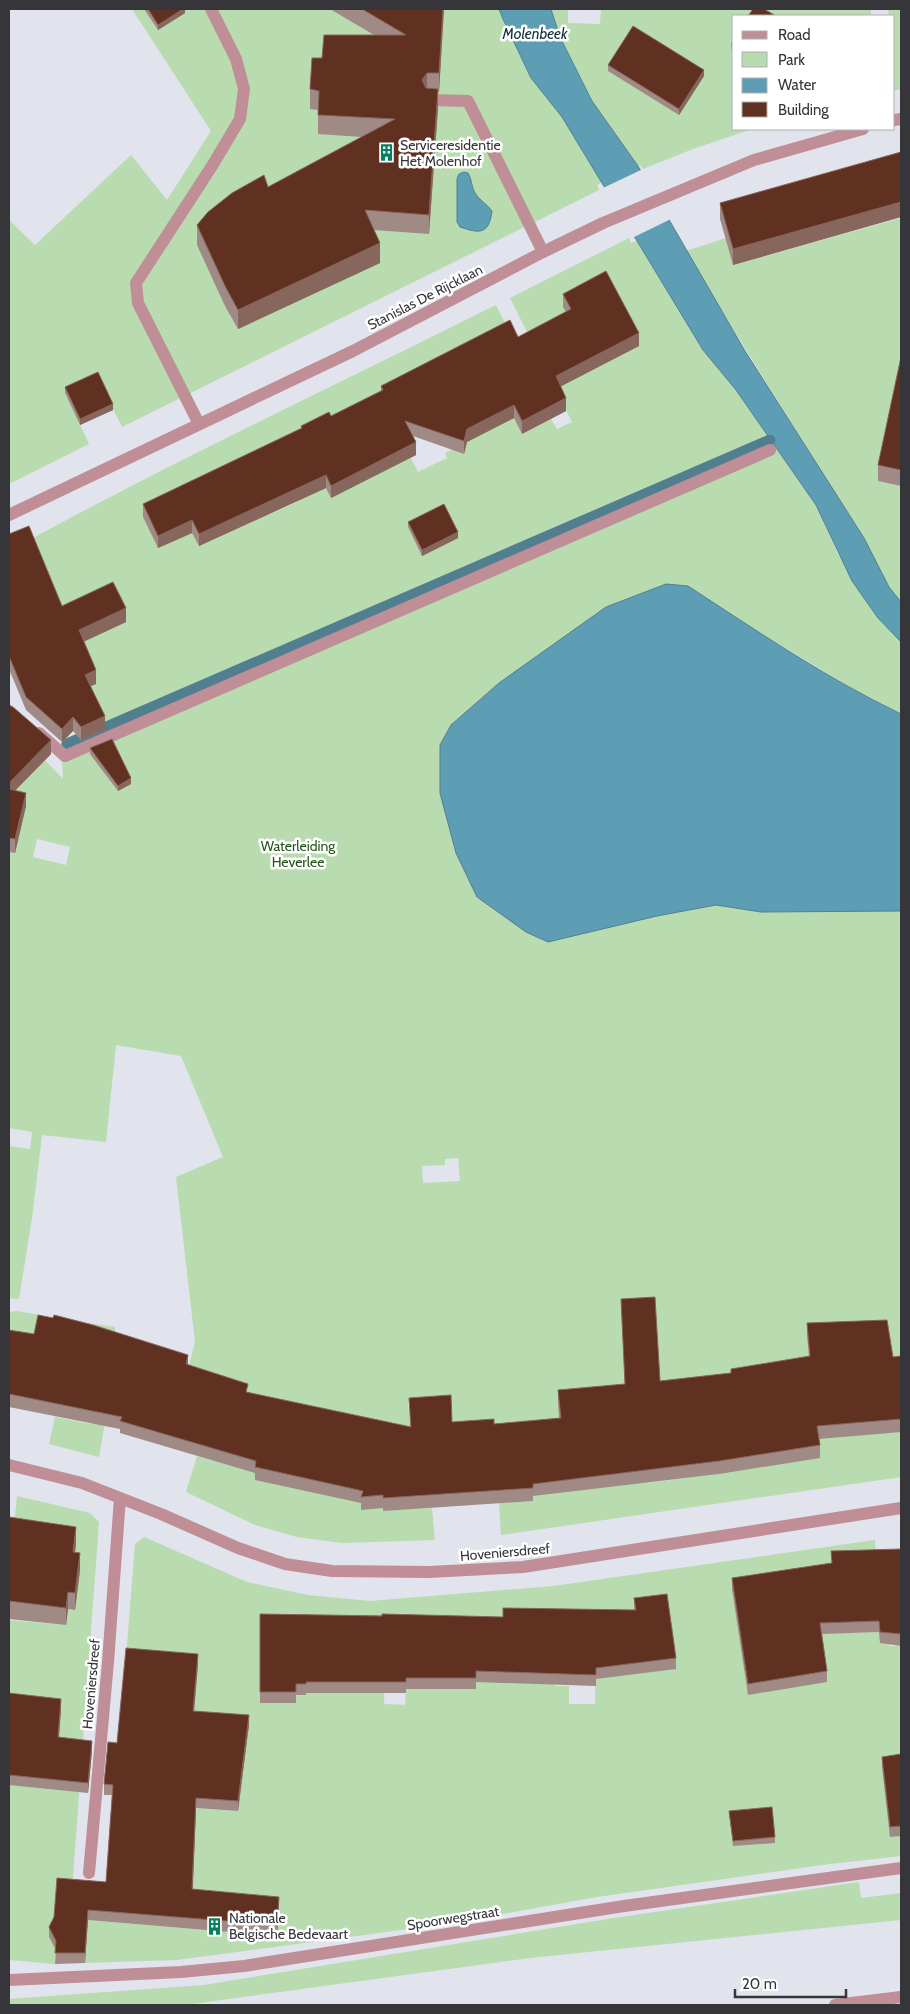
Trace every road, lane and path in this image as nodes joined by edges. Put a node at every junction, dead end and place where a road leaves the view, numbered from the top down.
1 (212, 9) edge
2 (430, 100) edge
3 (859, 130) edge
4 (543, 252) junction
5 (199, 424) junction
6 (770, 450) dead end
7 (9, 515) edge
8 (28, 723) edge
9 (9, 1464) edge
10 (120, 1498) junction
11 (901, 1508) edge
12 (901, 1868) edge
13 (89, 1873) dead end
14 (9, 1980) edge
15 (901, 1997) edge
16 (835, 2005) edge

1 - 5 street
2 - 4 street
3 - 4 street, Stanislas De Rijcklaan
4 - 5 street, Stanislas De Rijcklaan
5 - 7 street, Stanislas De Rijcklaan
6 - 8 street
9 - 10 street, Hoveniersdreef
10 - 11 street, Hoveniersdreef
10 - 13 street, Hoveniersdreef
12 - 14 street, Spoorwegstraat
15 - 16 street

